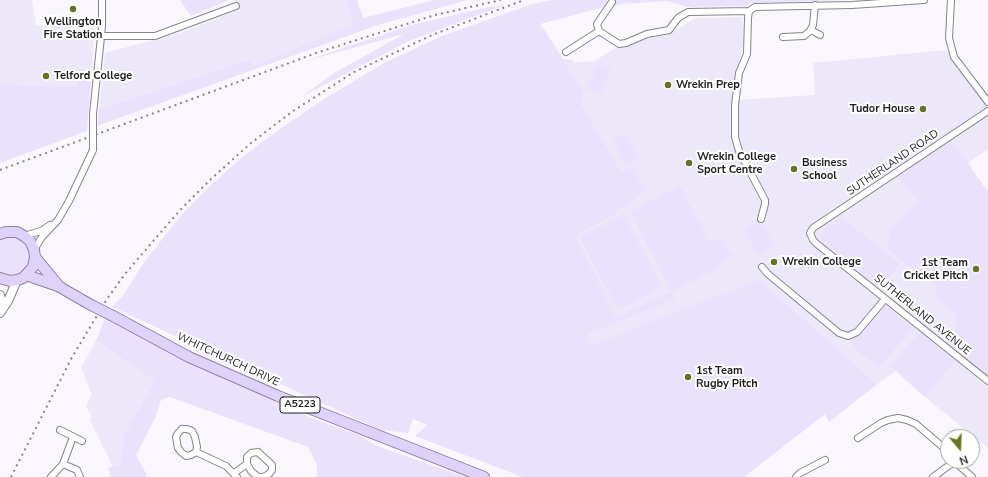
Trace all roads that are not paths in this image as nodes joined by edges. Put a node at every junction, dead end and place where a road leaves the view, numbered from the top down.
1 (102, 0) edge
2 (924, 0) edge
3 (951, 0) edge
4 (612, 2) dead end
5 (816, 5) junction
6 (236, 6) dead end
7 (749, 11) junction
8 (811, 30) junction
9 (599, 31) junction
10 (101, 35) junction
11 (820, 35) dead end
12 (782, 37) dead end
13 (566, 52) dead end
14 (988, 102) edge
15 (988, 111) edge
16 (761, 219) dead end
17 (58, 220) junction
18 (810, 233) joint
19 (0, 234) edge
20 (24, 236) junction
21 (35, 253) junction
22 (762, 266) dead end
23 (0, 278) edge
24 (22, 278) junction
25 (58, 286) junction
26 (0, 295) edge
27 (885, 299) junction
28 (2, 310) edge
29 (988, 381) edge
30 (60, 430) dead end
31 (73, 437) junction
32 (858, 438) dead end
33 (82, 441) dead end
34 (940, 445) edge
35 (196, 452) junction
36 (825, 460) dead end
37 (63, 464) junction
38 (247, 464) junction
39 (944, 469) edge
40 (962, 469) edge
41 (235, 475) edge
42 (50, 477) edge
43 (80, 477) edge
44 (484, 477) edge
45 (796, 477) edge
46 (933, 477) edge
47 (972, 477) edge

1 - 10 street
2 - 5 street
3 - 14 street
4 - 9 street
5 - 7 street
5 - 8 street
6 - 10 street
7 - 9 street
7 - 16 street
8 - 11 street
8 - 12 street
9 - 13 street
10 - 17 street, bridge
15 - 18 street, SUTHERLAND ROAD
17 - 20 street
17 - 21 street
18 - 27 street, SUTHERLAND AVENUE
19 - 20 main road
20 - 21 main road, WHITCHURCH DRIVE
21 - 24 main road
21 - 25 main road, WHITCHURCH DRIVE / A5223
22 - 27 street
23 - 24 main road, WHITCHURCH DRIVE
24 - 25 main road, WHITCHURCH DRIVE / A5223
24 - 28 street
25 - 44 main road, WHITCHURCH DRIVE / A5223, bridge
26 - 28 street
27 - 29 street, SUTHERLAND AVENUE
30 - 31 street
31 - 33 street
31 - 37 street
32 - 34 street
35 - 35 street
35 - 41 street
36 - 45 street
37 - 42 street
37 - 43 street
38 - 38 street
38 - 41 street
39 - 46 street
40 - 47 street

